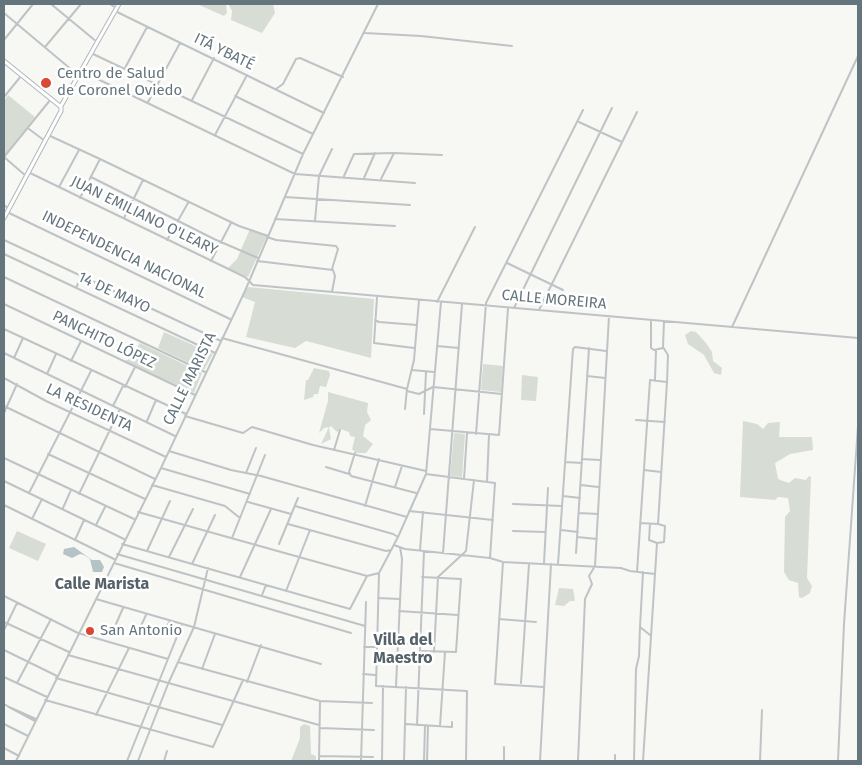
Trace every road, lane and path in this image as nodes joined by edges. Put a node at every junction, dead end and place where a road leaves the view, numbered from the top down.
1 (33, 4) edge
2 (50, 4) edge
3 (80, 4) edge
4 (110, 4) edge
5 (119, 4) edge
6 (378, 4) edge
7 (116, 10) junction
8 (4, 13) edge
9 (68, 18) junction
10 (17, 24) junction
11 (147, 27) junction
12 (364, 33) junction
13 (4, 40) edge
14 (97, 42) junction
15 (180, 43) junction
16 (512, 46) dead end
17 (44, 48) junction
18 (91, 53) junction
19 (858, 56) edge
20 (214, 58) junction
21 (4, 61) edge
22 (125, 68) junction
23 (81, 71) junction
24 (247, 75) junction
25 (22, 76) junction
26 (79, 76) junction
27 (343, 76) junction
28 (158, 84) junction
29 (276, 88) junction
30 (235, 96) junction
31 (4, 97) edge
32 (51, 99) junction
33 (192, 100) junction
34 (148, 102) junction
35 (61, 107) junction
36 (612, 108) dead end
37 (583, 110) dead end
38 (637, 112) dead end
39 (324, 113) junction
40 (225, 116) junction
41 (578, 121) junction
42 (28, 128) junction
43 (600, 133) junction
44 (313, 134) junction
45 (48, 135) junction
46 (215, 135) junction
47 (45, 141) junction
48 (622, 142) junction
49 (332, 149) dead end
50 (79, 150) junction
51 (375, 152) junction
52 (394, 153) junction
53 (303, 154) junction
54 (442, 155) dead end
55 (4, 157) edge
56 (100, 159) junction
57 (27, 174) junction
58 (295, 174) junction
59 (319, 176) junction
60 (344, 176) junction
61 (91, 177) junction
62 (364, 178) junction
63 (380, 179) junction
64 (143, 180) junction
65 (415, 183) dead end
66 (59, 188) junction
67 (285, 196) junction
68 (80, 198) junction
69 (133, 199) junction
70 (317, 199) junction
71 (188, 203) junction
72 (4, 205) edge
73 (410, 205) dead end
74 (8, 210) junction
75 (4, 218) edge
76 (123, 219) junction
77 (275, 219) junction
78 (178, 221) junction
79 (315, 221) junction
80 (232, 222) junction
81 (395, 226) dead end
82 (475, 227) dead end
83 (267, 237) junction
84 (4, 240) edge
85 (167, 240) junction
86 (220, 242) junction
87 (4, 254) edge
88 (258, 260) junction
89 (211, 261) junction
90 (507, 262) junction
91 (333, 270) junction
92 (530, 274) junction
93 (4, 277) edge
94 (81, 277) junction
95 (248, 281) junction
96 (552, 284) junction
97 (76, 288) junction
98 (563, 290) dead end
99 (332, 292) junction
100 (377, 296) junction
101 (419, 300) junction
102 (439, 302) junction
103 (4, 304) edge
104 (462, 304) junction
105 (486, 306) junction
106 (508, 308) junction
107 (514, 308) junction
108 (539, 310) junction
109 (609, 316) junction
110 (231, 319) junction
111 (375, 319) junction
112 (651, 320) junction
113 (664, 321) junction
114 (417, 325) junction
115 (732, 327) junction
116 (4, 329) edge
117 (858, 336) edge
118 (23, 338) junction
119 (222, 338) junction
120 (81, 341) junction
121 (221, 342) junction
122 (437, 346) junction
123 (415, 348) junction
124 (459, 348) junction
125 (589, 348) junction
126 (663, 348) junction
127 (606, 350) junction
128 (656, 350) junction
129 (4, 353) edge
130 (215, 353) junction
131 (56, 354) junction
132 (14, 358) junction
133 (71, 361) junction
134 (135, 367) junction
135 (412, 370) junction
136 (90, 371) junction
137 (426, 372) junction
138 (434, 372) junction
139 (205, 373) junction
140 (47, 374) junction
141 (587, 376) junction
142 (4, 378) edge
143 (605, 378) junction
144 (655, 381) junction
145 (667, 382) junction
146 (17, 384) junction
147 (124, 386) junction
148 (434, 387) junction
149 (455, 389) junction
150 (407, 390) junction
151 (80, 391) junction
152 (425, 391) junction
153 (480, 391) junction
154 (502, 394) junction
155 (195, 395) junction
156 (156, 400) junction
157 (113, 406) junction
158 (5, 407) edge
159 (120, 409) junction
160 (405, 409) dead end
161 (70, 411) junction
162 (4, 413) edge
163 (424, 414) dead end
164 (185, 415) junction
165 (636, 420) dead end
166 (647, 421) junction
167 (146, 422) junction
168 (664, 422) junction
169 (858, 426) edge
170 (430, 429) junction
171 (340, 430) dead end
172 (110, 431) junction
173 (452, 431) junction
174 (59, 433) junction
175 (466, 433) junction
176 (476, 434) junction
177 (489, 435) junction
178 (175, 436) junction
179 (256, 448) dead end
180 (334, 450) junction
181 (169, 451) junction
182 (100, 452) junction
183 (355, 453) junction
184 (48, 454) junction
185 (265, 454) dead end
186 (166, 457) junction
187 (5, 458) edge
188 (379, 459) junction
189 (582, 459) junction
190 (600, 460) junction
191 (4, 462) edge
192 (565, 462) junction
193 (582, 463) junction
194 (403, 465) junction
195 (326, 467) dead end
196 (161, 468) junction
197 (644, 470) junction
198 (426, 471) junction
199 (661, 472) junction
200 (89, 473) junction
201 (246, 473) junction
202 (38, 474) junction
203 (349, 474) junction
204 (426, 474) junction
205 (257, 475) junction
206 (449, 477) junction
207 (155, 479) junction
208 (464, 479) junction
209 (474, 480) junction
210 (4, 481) edge
211 (371, 481) junction
212 (487, 482) junction
213 (581, 485) junction
214 (152, 486) junction
215 (395, 487) junction
216 (548, 488) dead end
217 (599, 488) junction
218 (71, 490) junction
219 (29, 493) junction
220 (417, 493) junction
221 (79, 494) junction
222 (250, 494) junction
223 (563, 496) junction
224 (298, 498) dead end
225 (580, 498) junction
226 (42, 499) junction
227 (145, 499) junction
228 (170, 501) dead end
229 (247, 502) junction
230 (513, 504) dead end
231 (4, 505) edge
232 (105, 506) junction
233 (295, 506) junction
234 (365, 506) junction
235 (547, 506) junction
236 (562, 506) junction
237 (62, 509) junction
238 (193, 509) dead end
239 (272, 509) junction
240 (409, 511) junction
241 (138, 512) junction
242 (422, 512) junction
243 (579, 513) junction
244 (291, 514) junction
245 (598, 514) junction
246 (215, 515) dead end
247 (446, 515) junction
248 (407, 517) junction
249 (470, 517) junction
250 (162, 518) junction
251 (240, 518) junction
252 (32, 519) junction
253 (84, 520) junction
254 (134, 520) junction
255 (493, 520) junction
256 (640, 523) junction
257 (184, 524) junction
258 (288, 524) junction
259 (650, 524) junction
260 (658, 524) junction
261 (96, 526) junction
262 (310, 530) junction
263 (561, 530) junction
264 (207, 531) junction
265 (513, 531) dead end
266 (545, 532) junction
267 (578, 532) junction
268 (398, 537) junction
269 (578, 537) junction
270 (232, 538) junction
271 (124, 539) junction
272 (597, 539) junction
273 (75, 540) junction
274 (657, 543) junction
275 (122, 544) junction
276 (256, 544) junction
277 (279, 544) dead end
278 (394, 544) junction
279 (400, 547) junction
280 (391, 550) junction
281 (420, 550) junction
282 (424, 550) junction
283 (147, 551) junction
284 (443, 553) junction
285 (576, 553) dead end
286 (117, 554) junction
287 (464, 555) junction
288 (169, 557) junction
289 (299, 557) junction
290 (490, 558) junction
291 (115, 559) junction
292 (503, 562) junction
293 (113, 563) junction
294 (544, 563) junction
295 (192, 564) junction
296 (529, 564) junction
297 (551, 564) junction
298 (558, 564) junction
299 (595, 566) junction
300 (208, 568) junction
301 (637, 572) junction
302 (643, 572) junction
303 (379, 573) junction
304 (655, 574) junction
305 (367, 576) junction
306 (422, 576) junction
307 (438, 577) junction
308 (239, 578) junction
309 (205, 579) junction
310 (266, 585) junction
311 (202, 590) junction
312 (286, 591) junction
313 (262, 595) junction
314 (4, 596) edge
315 (378, 598) junction
316 (96, 599) junction
317 (400, 599) junction
318 (17, 602) junction
319 (366, 602) dead end
320 (123, 608) junction
321 (399, 611) junction
322 (421, 613) junction
323 (436, 614) junction
324 (146, 615) junction
325 (458, 615) junction
326 (51, 619) junction
327 (499, 619) junction
328 (170, 621) junction
329 (525, 621) junction
330 (4, 622) edge
331 (536, 622) dead end
332 (7, 623) junction
333 (116, 624) dead end
334 (182, 624) junction
335 (365, 626) junction
336 (194, 627) junction
337 (640, 627) junction
338 (4, 630) edge
339 (78, 633) junction
340 (215, 633) junction
341 (352, 633) dead end
342 (650, 635) junction
343 (40, 639) junction
344 (377, 642) junction
345 (398, 642) junction
346 (419, 644) junction
347 (261, 645) junction
348 (364, 647) junction
349 (376, 647) junction
350 (129, 648) junction
351 (4, 650) edge
352 (422, 651) junction
353 (434, 652) junction
354 (445, 652) junction
355 (68, 653) junction
356 (168, 659) junction
357 (28, 662) junction
358 (178, 662) junction
359 (321, 664) dead end
360 (202, 669) junction
361 (117, 670) junction
362 (363, 674) junction
363 (376, 674) junction
364 (4, 676) edge
365 (57, 677) junction
366 (243, 680) junction
367 (159, 681) junction
368 (248, 682) junction
369 (17, 683) junction
370 (168, 684) junction
371 (521, 684) junction
372 (383, 686) junction
373 (396, 686) junction
374 (406, 687) junction
375 (544, 687) junction
376 (419, 688) junction
377 (443, 689) junction
378 (106, 693) junction
379 (46, 699) junction
380 (234, 702) junction
381 (320, 702) junction
382 (362, 702) junction
383 (372, 703) dead end
384 (4, 704) edge
385 (150, 705) junction
386 (159, 708) junction
387 (762, 710) dead end
388 (96, 715) junction
389 (36, 720) junction
390 (452, 722) dead end
391 (4, 724) edge
392 (406, 724) junction
393 (222, 725) junction
394 (417, 725) junction
395 (319, 726) junction
396 (427, 726) junction
397 (440, 726) junction
398 (141, 728) junction
399 (150, 730) junction
400 (362, 730) junction
401 (374, 730) dead end
402 (28, 736) junction
403 (504, 747) dead end
404 (4, 748) edge
405 (166, 751) dead end
406 (615, 755) dead end
407 (19, 756) junction
408 (319, 756) junction
409 (361, 756) junction
410 (373, 757) dead end
411 (16, 761) edge
412 (127, 761) edge
413 (138, 761) edge
414 (164, 761) edge
415 (318, 761) edge
416 (361, 761) edge
417 (382, 761) edge
418 (404, 761) edge
419 (425, 761) edge
420 (466, 761) edge
421 (504, 761) edge
422 (540, 761) edge
423 (578, 761) edge
424 (615, 761) edge
425 (634, 761) edge
426 (643, 761) edge
427 (760, 761) edge
428 (838, 761) edge

1 - 10 street
2 - 9 street
3 - 9 street
4 - 7 street, ITÁ YBATÉ
5 - 7 street
6 - 12 street, CALLE MARISTA
7 - 11 street, ITÁ YBATÉ
7 - 14 street
8 - 10 street
9 - 14 street
9 - 17 street
10 - 13 street
10 - 17 street
11 - 15 street, ITÁ YBATÉ
11 - 22 street
12 - 16 street
12 - 27 street, CALLE MARISTA
14 - 18 street
15 - 20 street, ITÁ YBATÉ
15 - 28 street
17 - 26 street
18 - 22 street
18 - 23 street
19 - 115 street
20 - 24 street, ITÁ YBATÉ
20 - 33 street
21 - 25 street
22 - 28 street
23 - 26 street
23 - 34 street
24 - 29 street, ITÁ YBATÉ
24 - 30 street
25 - 31 street
25 - 32 street
26 - 35 street
27 - 29 street
27 - 39 street, CALLE MARISTA
28 - 33 street
28 - 34 street
29 - 39 street, ITÁ YBATÉ
30 - 40 street
30 - 44 street
32 - 35 street
32 - 42 street
33 - 40 street
34 - 46 street
35 - 45 street
36 - 43 street
37 - 41 street
38 - 48 street
39 - 44 street, CALLE MARISTA
40 - 46 street
40 - 53 street
41 - 43 street
41 - 90 street
42 - 47 street
42 - 55 street
43 - 48 street
43 - 92 street
44 - 53 street, CALLE MARISTA
45 - 47 street
45 - 50 street
46 - 58 street
47 - 57 street
48 - 96 street
49 - 59 street
50 - 56 street
50 - 66 street
51 - 52 street
51 - 60 street
51 - 62 street
52 - 54 street
52 - 63 street
53 - 58 street, CALLE MARISTA
55 - 57 street, JUAN EMILIANO O'LEARY
56 - 61 street
56 - 64 street
57 - 66 street, JUAN EMILIANO O'LEARY
57 - 74 street
58 - 59 street
58 - 67 street, CALLE MARISTA
59 - 60 street
59 - 70 street
60 - 62 street
61 - 68 street
61 - 69 street
62 - 63 street
63 - 65 street
64 - 69 street
64 - 71 street
66 - 68 street, JUAN EMILIANO O'LEARY
67 - 70 street
67 - 77 street, CALLE MARISTA
68 - 76 street, JUAN EMILIANO O'LEARY
69 - 76 street
69 - 78 street
70 - 73 street
70 - 79 street
71 - 78 street
71 - 80 street
72 - 74 street, INDEPENDENCIA NACIONAL
74 - 75 street
74 - 110 street, INDEPENDENCIA NACIONAL
76 - 85 street, JUAN EMILIANO O'LEARY
77 - 79 street
77 - 83 street, CALLE MARISTA
78 - 85 street
78 - 86 street
79 - 81 street
80 - 83 street
80 - 86 street
82 - 102 street
83 - 88 street, CALLE MARISTA
83 - 91 street
84 - 94 street
85 - 89 street, JUAN EMILIANO O'LEARY
86 - 88 street
86 - 89 street
87 - 97 street, 14 DE MAYO
88 - 91 street
88 - 95 street, CALLE MARISTA
89 - 95 street, JUAN EMILIANO O'LEARY
90 - 92 street
90 - 105 street
91 - 99 street
92 - 96 street
92 - 107 street
93 - 139 street
94 - 97 street
94 - 121 street
95 - 99 street, CALLE MOREIRA
95 - 110 street, CALLE MARISTA
96 - 98 street
96 - 108 street
97 - 130 street, 14 DE MAYO
99 - 100 street, CALLE MOREIRA
100 - 101 street, CALLE MOREIRA
100 - 111 street
101 - 102 street, CALLE MOREIRA
101 - 114 street
102 - 104 street, CALLE MOREIRA
102 - 122 street
103 - 120 street, PANCHITO LÓPEZ
104 - 105 street, CALLE MOREIRA
104 - 124 street
105 - 106 street, CALLE MOREIRA
105 - 153 street
106 - 107 street, CALLE MOREIRA
106 - 154 street
107 - 108 street, CALLE MOREIRA
108 - 109 street, CALLE MOREIRA
109 - 112 street, CALLE MOREIRA
109 - 127 street
110 - 119 street, CALLE MARISTA
111 - 114 street
111 - 123 street
112 - 113 street, CALLE MOREIRA
112 - 128 street
113 - 115 street, CALLE MOREIRA
113 - 126 street
114 - 123 street
115 - 117 street, CALLE MOREIRA
116 - 118 street
118 - 131 street
118 - 132 street
119 - 121 street, CALLE MARISTA
119 - 150 street
120 - 133 street
120 - 134 street, PANCHITO LÓPEZ
121 - 130 street, CALLE MARISTA
122 - 124 street
122 - 138 street
123 - 135 street
124 - 149 street
125 - 127 street
125 - 141 street
125 - 192 street
126 - 128 street
126 - 145 street
127 - 143 street
128 - 144 street
129 - 132 street
130 - 139 street, CALLE MARISTA
131 - 133 street
131 - 140 street
132 - 140 street
133 - 136 street
134 - 147 street
134 - 155 street, PANCHITO LÓPEZ
135 - 137 street
135 - 150 street
136 - 147 street
136 - 151 street
137 - 138 street
137 - 152 street
138 - 148 street
139 - 155 street, CALLE MARISTA
140 - 151 street
141 - 143 street
141 - 189 street
142 - 146 street, LA RESIDENTA
143 - 190 street
144 - 145 street
144 - 166 street
145 - 168 street
146 - 158 street
146 - 161 street, LA RESIDENTA
147 - 156 street
147 - 157 street
148 - 149 street
148 - 152 street
148 - 170 street
149 - 153 street
149 - 173 street
150 - 152 street
150 - 160 street
151 - 157 street
151 - 161 street
152 - 163 street
153 - 154 street
153 - 176 street
154 - 177 street
155 - 164 street, CALLE MARISTA
156 - 164 street
156 - 167 street
157 - 159 street
158 - 162 street
158 - 174 street
159 - 167 street
159 - 172 street
161 - 172 street, LA RESIDENTA
161 - 174 street
164 - 178 street, CALLE MARISTA
164 - 180 street
165 - 166 street
166 - 168 street
166 - 197 street
167 - 178 street
168 - 199 street
169 - 428 street
170 - 173 street
170 - 198 street
171 - 180 street
172 - 182 street
172 - 186 street, LA RESIDENTA
173 - 175 street
173 - 206 street
174 - 182 street
174 - 184 street
175 - 176 street
175 - 208 street
176 - 177 street
177 - 212 street
178 - 181 street, CALLE MARISTA
179 - 201 street
180 - 183 street
181 - 186 street, CALLE MARISTA
181 - 201 street
182 - 200 street
182 - 207 street
183 - 188 street
183 - 203 street
184 - 200 street
184 - 202 street
185 - 205 street
186 - 196 street, CALLE MARISTA
187 - 191 street
187 - 202 street
188 - 194 street
188 - 211 street
189 - 190 street
189 - 193 street
190 - 217 street
192 - 193 street
192 - 223 street
193 - 213 street
194 - 198 street
194 - 215 street
195 - 203 street
196 - 207 street, CALLE MARISTA
196 - 222 street
197 - 199 street
197 - 256 street
198 - 204 street
199 - 260 street
200 - 221 street
200 - 227 street
201 - 205 street
202 - 218 street
202 - 219 street
203 - 211 street
204 - 206 street
204 - 220 street
205 - 222 street
205 - 234 street
206 - 208 street
206 - 247 street
207 - 214 street, CALLE MARISTA
208 - 209 street
209 - 212 street
209 - 249 street
210 - 219 street
211 - 215 street
211 - 234 street
212 - 255 street
213 - 217 street
213 - 225 street
214 - 227 street, CALLE MARISTA
214 - 251 street
215 - 220 street
216 - 235 street
217 - 245 street
218 - 221 street
218 - 237 street
219 - 226 street
220 - 240 street
221 - 232 street
222 - 229 street
223 - 225 street
223 - 236 street
224 - 233 street
225 - 243 street
226 - 237 street
226 - 252 street
227 - 241 street, CALLE MARISTA
228 - 250 street
229 - 239 street
229 - 251 street
230 - 235 street
231 - 252 street
232 - 254 street
232 - 261 street
233 - 244 street
233 - 268 street
234 - 248 street
235 - 236 street
235 - 266 street
236 - 263 street
237 - 253 street
238 - 257 street
239 - 244 street
239 - 276 street
240 - 242 street
240 - 248 street
241 - 250 street
241 - 254 street, CALLE MARISTA
242 - 247 street
242 - 281 street
243 - 245 street
243 - 267 street
244 - 258 street
245 - 272 street
246 - 264 street
247 - 249 street
247 - 284 street
248 - 268 street
249 - 255 street
249 - 287 street
250 - 257 street
250 - 283 street
251 - 270 street
252 - 273 street
253 - 261 street
253 - 273 street
254 - 271 street, CALLE MARISTA
255 - 290 street
256 - 259 street
256 - 301 street
257 - 264 street
257 - 288 street
258 - 262 street
258 - 277 street
259 - 260 street
259 - 274 street
260 - 274 street
261 - 271 street
262 - 280 street
262 - 289 street
263 - 267 street
263 - 298 street
264 - 270 street
264 - 295 street
265 - 266 street
266 - 294 street
267 - 269 street
268 - 278 street
269 - 272 street
269 - 285 street
270 - 276 street
271 - 275 street, CALLE MARISTA
272 - 299 street
273 - 291 street
274 - 304 street
275 - 283 street
275 - 286 street, CALLE MARISTA
276 - 289 street
276 - 308 street
278 - 279 street
278 - 280 street
279 - 281 street
279 - 317 street
280 - 303 street
281 - 282 street
282 - 284 street
282 - 306 street
283 - 288 street
284 - 287 street
286 - 291 street, CALLE MARISTA
286 - 309 street
287 - 290 street
287 - 307 street
288 - 295 street
289 - 305 street
289 - 312 street
290 - 292 street
291 - 293 street, CALLE MARISTA
292 - 296 street
292 - 327 street
293 - 311 street
293 - 316 street, CALLE MARISTA
294 - 296 street
294 - 297 street
295 - 300 street
296 - 329 street
297 - 298 street
297 - 375 street
298 - 299 street
299 - 301 street
299 - 423 street
300 - 308 street
300 - 309 street
301 - 302 street
302 - 304 street
302 - 337 street
303 - 305 street
303 - 315 street
304 - 342 street
305 - 312 street
306 - 307 street
306 - 322 street
307 - 323 street
307 - 325 street
308 - 310 street
309 - 311 street
309 - 313 street
310 - 312 street
310 - 313 street
311 - 336 street
311 - 341 street
313 - 335 street
314 - 318 street
315 - 317 street
315 - 344 street
316 - 320 street
316 - 339 street, CALLE MARISTA
317 - 321 street
318 - 326 street
318 - 332 street
319 - 335 street
320 - 324 street
320 - 333 street
321 - 322 street
321 - 345 street
322 - 323 street
322 - 346 street
323 - 325 street
323 - 353 street
324 - 328 street
324 - 328 street
325 - 354 street
326 - 339 street
326 - 343 street
327 - 329 street
327 - 371 street
328 - 334 street
329 - 331 street
329 - 371 street
330 - 332 street
332 - 338 street
332 - 343 street
334 - 336 street
334 - 356 street
335 - 348 street
336 - 340 street
336 - 358 street
337 - 342 street
337 - 425 street
339 - 350 street
339 - 355 street, CALLE MARISTA
340 - 347 street
340 - 360 street
342 - 426 street
343 - 355 street
343 - 357 street
344 - 345 street
344 - 349 street
345 - 346 street
345 - 373 street
346 - 352 street
347 - 359 street
347 - 368 street
348 - 349 street
348 - 362 street
349 - 363 street
350 - 356 street
350 - 361 street
351 - 357 street
352 - 353 street
352 - 376 street
353 - 354 street
354 - 377 street
355 - 361 street
355 - 365 street, CALLE MARISTA
356 - 367 street
357 - 365 street
357 - 369 street
358 - 360 street
358 - 370 street
360 - 366 street
361 - 367 street
361 - 378 street
362 - 363 street
362 - 382 street
363 - 372 street
364 - 369 street
365 - 378 street
365 - 379 street, CALLE MARISTA
366 - 368 street
366 - 380 street
367 - 370 street
367 - 385 street
368 - 381 street
369 - 379 street
370 - 380 street
370 - 386 street
371 - 375 street
372 - 373 street
372 - 417 street
373 - 374 street
374 - 376 street
374 - 392 street
375 - 422 street
376 - 377 street
376 - 394 street
377 - 397 street
377 - 420 street
378 - 385 street
378 - 388 street
379 - 388 street
379 - 389 street, CALLE MARISTA
380 - 393 street
380 - 395 street
381 - 382 street
381 - 395 street
382 - 383 street
382 - 400 street
384 - 389 street
385 - 386 street
385 - 398 street
386 - 393 street
386 - 399 street
387 - 427 street
388 - 398 street
389 - 402 street, CALLE MARISTA
390 - 397 street
391 - 402 street
392 - 394 street
392 - 418 street
393 - 399 street
394 - 396 street
395 - 400 street
395 - 408 street
396 - 397 street
396 - 419 street
398 - 399 street
398 - 412 street
399 - 413 street
400 - 401 street
400 - 409 street
402 - 407 street, CALLE MARISTA
403 - 421 street
404 - 407 street
405 - 414 street
406 - 424 street
407 - 411 street, CALLE MARISTA
408 - 409 street
408 - 415 street
409 - 410 street
409 - 416 street

